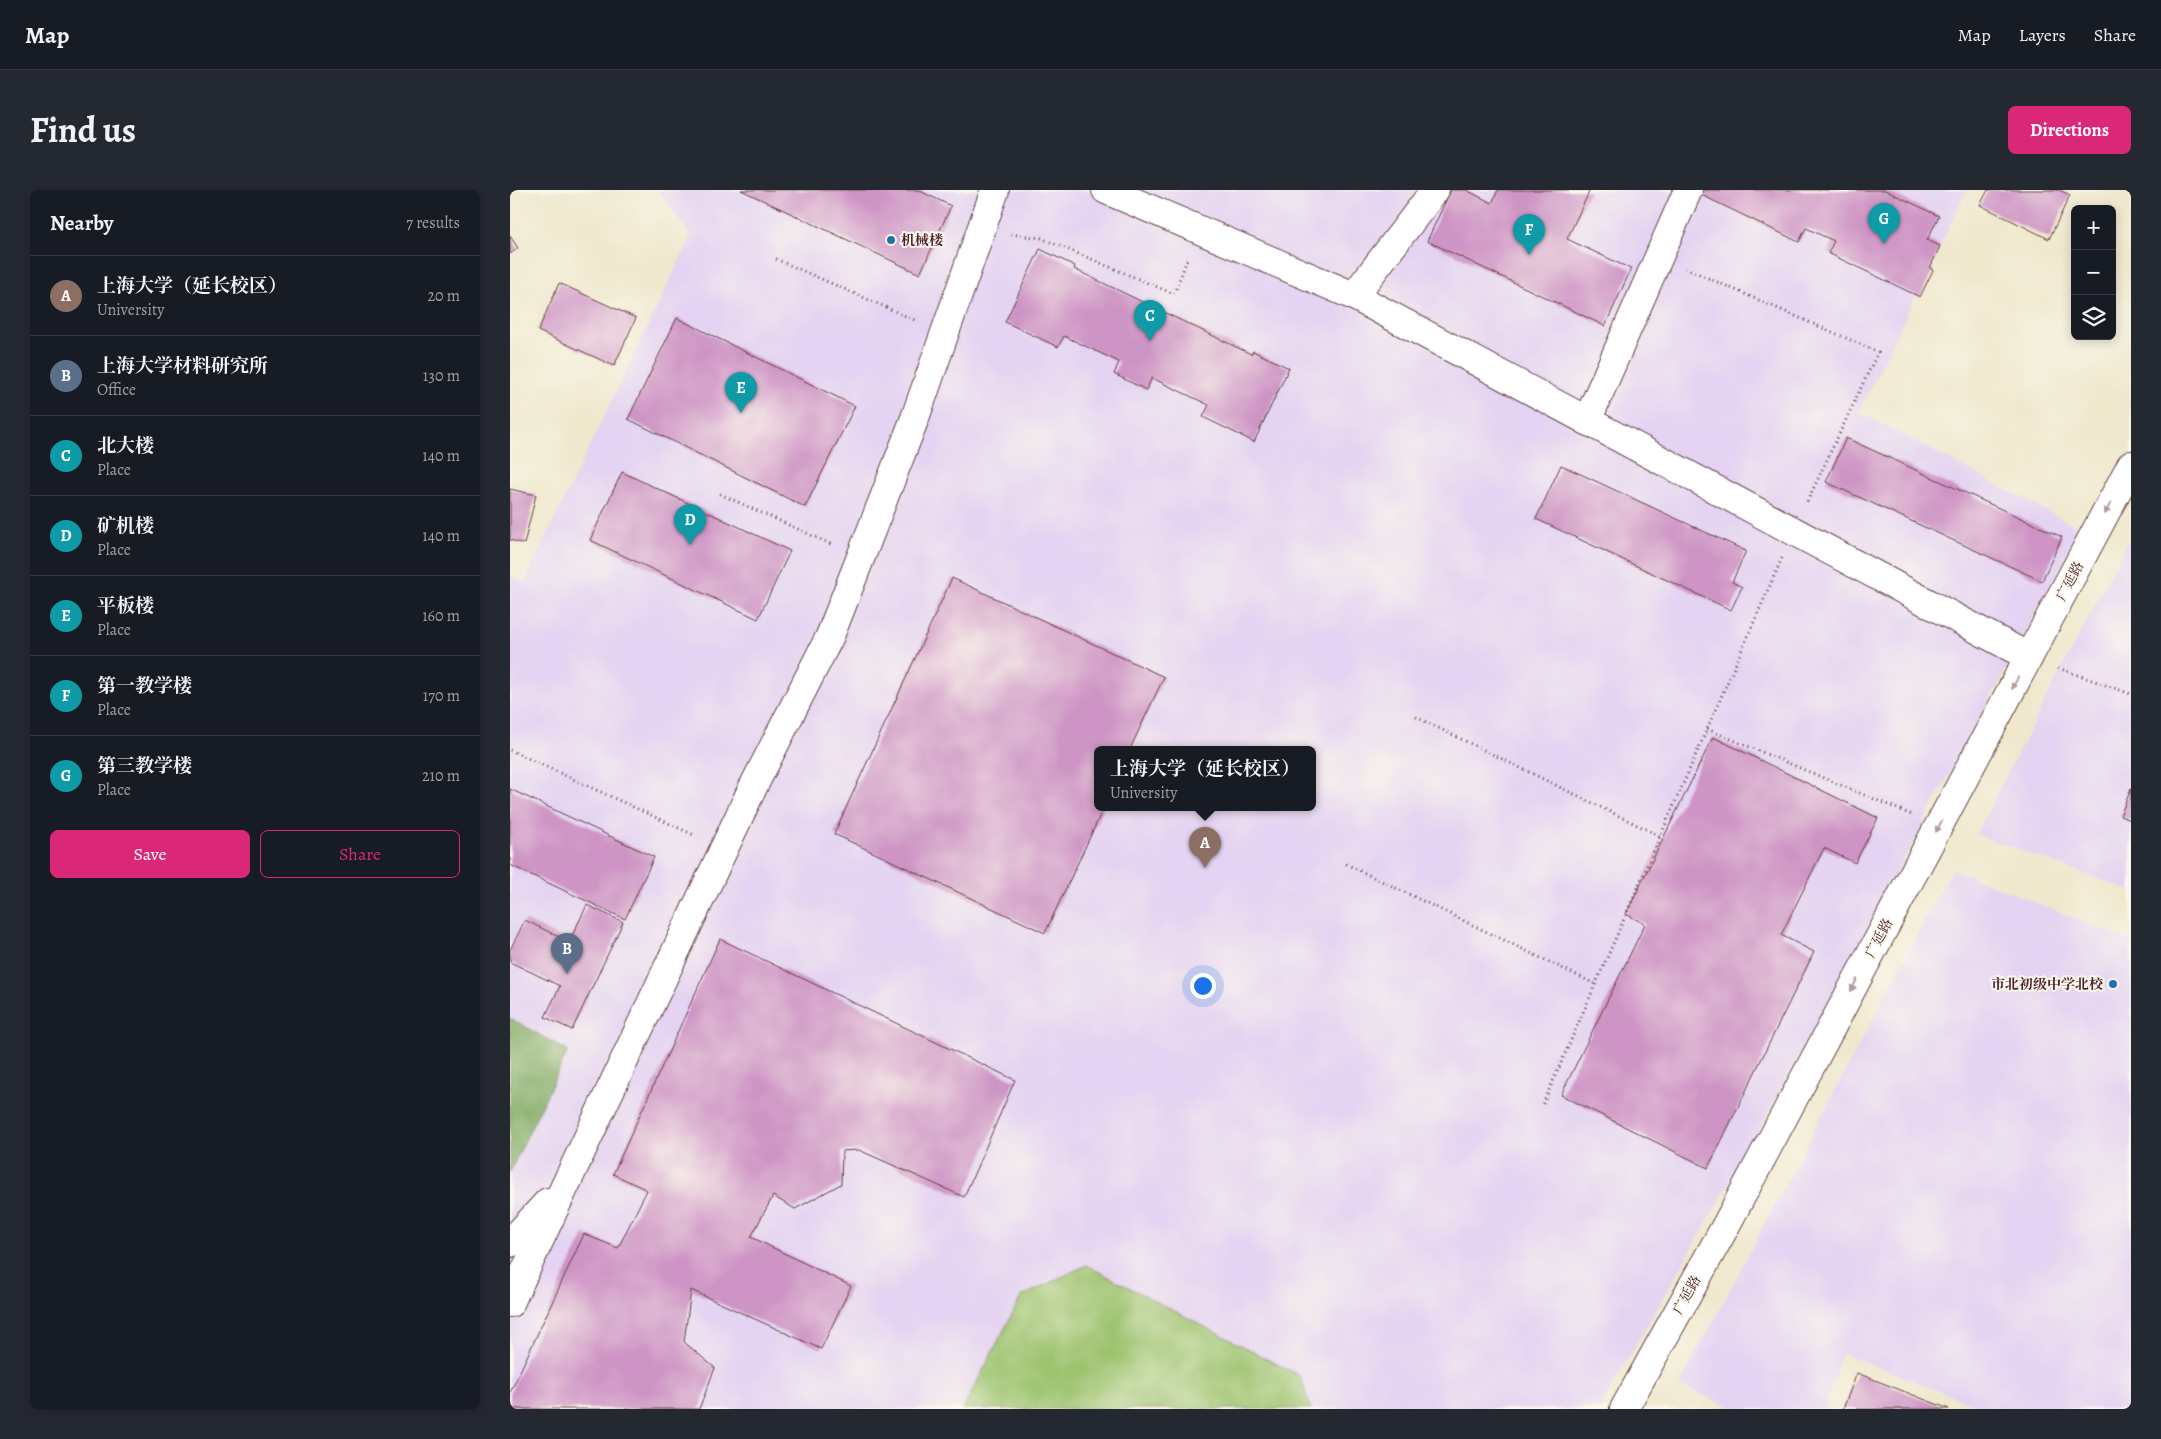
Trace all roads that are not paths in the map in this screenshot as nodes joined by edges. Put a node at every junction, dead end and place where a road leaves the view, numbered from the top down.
1 (995, 190) edge
2 (1106, 190) edge
3 (1435, 190) edge
4 (1688, 190) edge
5 (1354, 296) junction
6 (1587, 421) junction
7 (2131, 465) edge
8 (2029, 657) junction
9 (566, 1182) junction
10 (510, 1243) edge
11 (510, 1303) edge
12 (1624, 1409) edge

1 - 9 street
2 - 5 street
3 - 5 street
4 - 6 street
5 - 6 street
6 - 8 street
7 -> 8 street, 广延路
8 -> 12 street, 广延路
9 - 10 street
9 - 11 street

